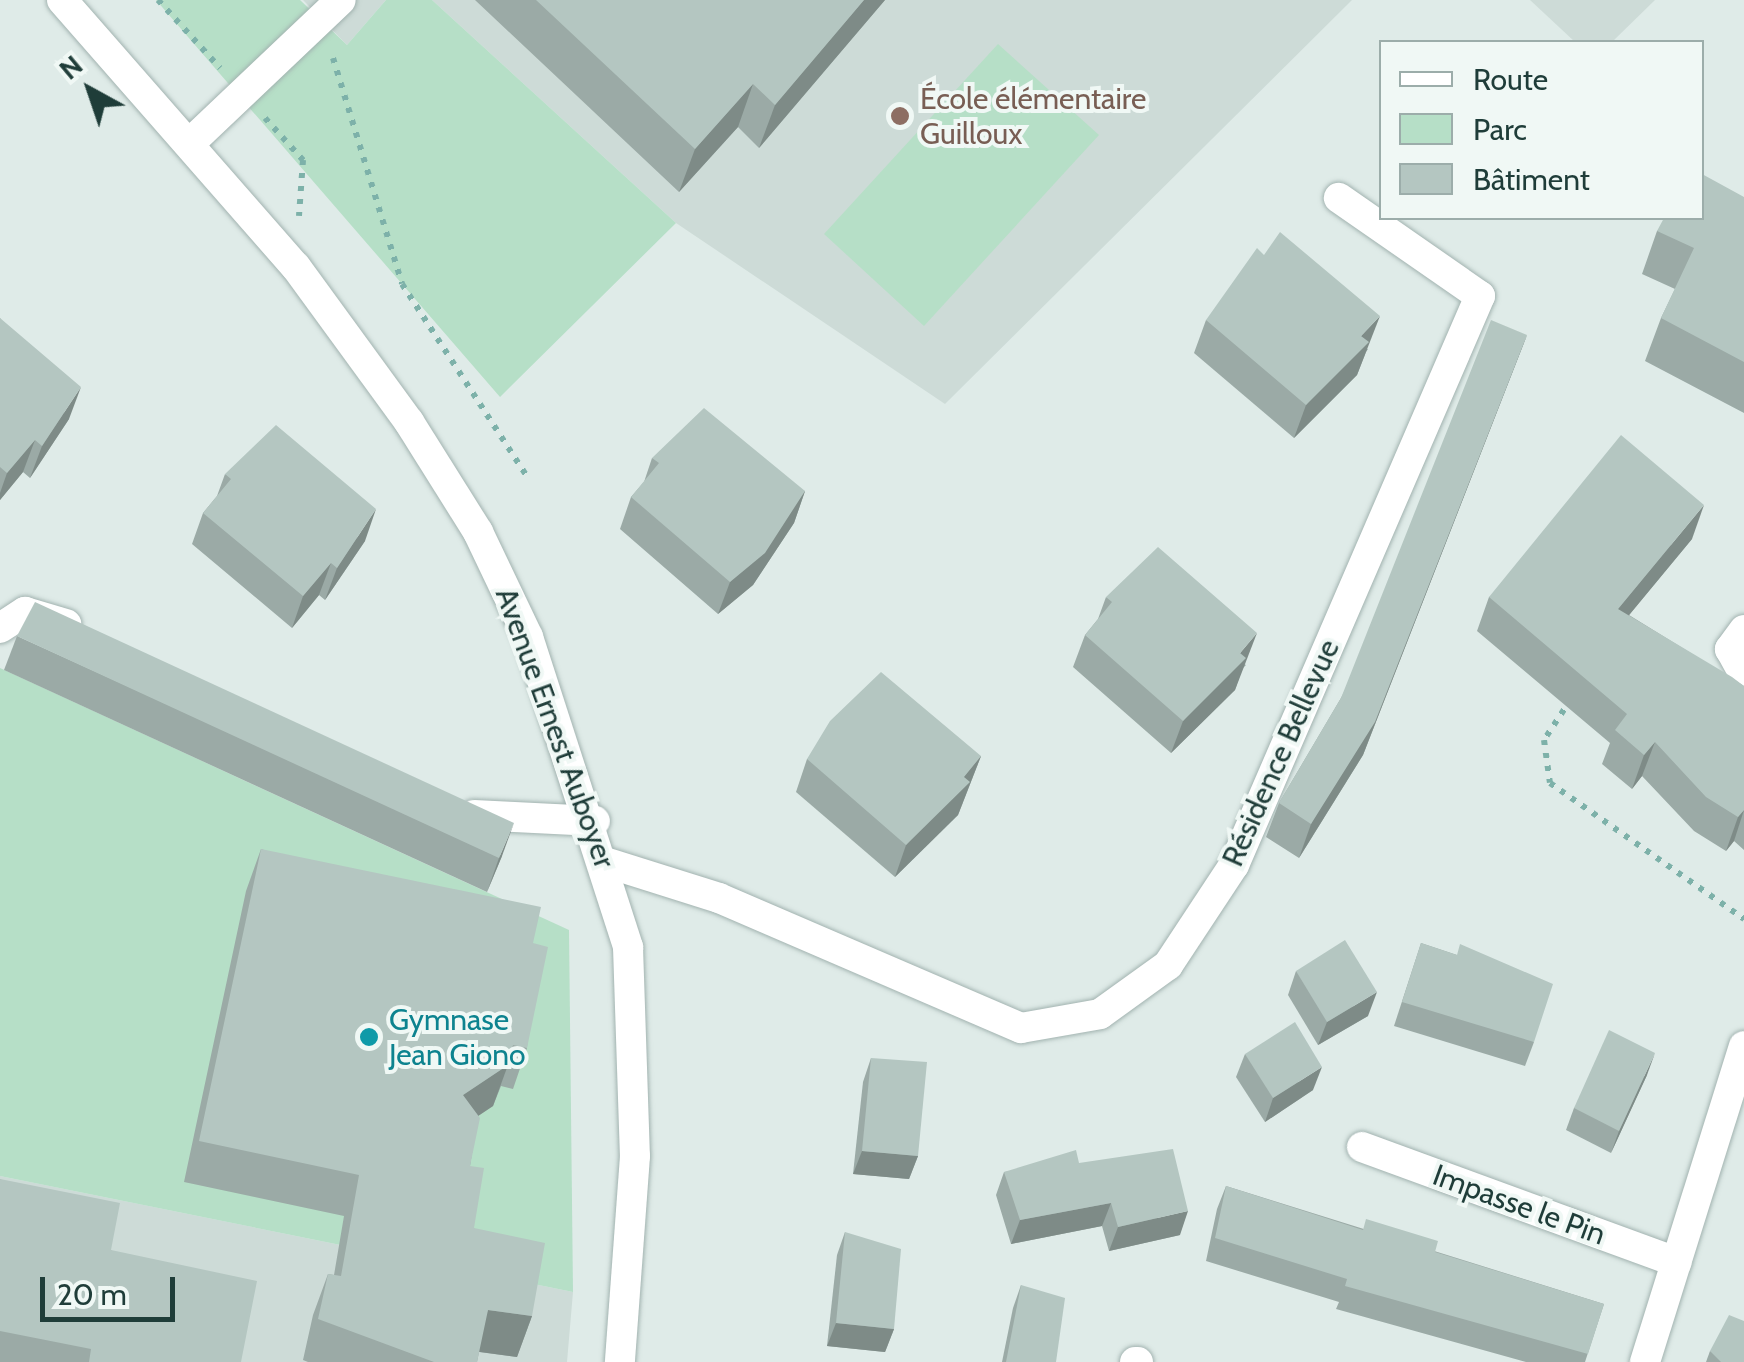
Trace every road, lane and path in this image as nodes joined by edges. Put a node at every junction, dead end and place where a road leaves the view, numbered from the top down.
1 (62, 0) edge
2 (331, 10) edge
3 (189, 144) junction
4 (1340, 198) dead end
5 (528, 478) dead end
6 (0, 628) edge
7 (1744, 630) edge
8 (104, 638) edge
9 (1744, 674) edge
10 (1586, 682) edge
11 (438, 798) edge
12 (595, 822) junction
13 (608, 863) junction
14 (1744, 919) edge
15 (1744, 1046) edge
16 (1362, 1148) dead end
17 (1676, 1262) junction
18 (620, 1362) edge
19 (1645, 1362) edge

1 - 3 street, Avenue Ernest Auboyer
2 - 3 street
2 - 5 path
3 - 12 street, Avenue Ernest Auboyer
4 - 13 street, Résidence Bellevue
6 - 8 street
7 - 9 street
10 - 14 path
11 - 12 street
12 - 13 street, Avenue Ernest Auboyer
13 - 18 street, Avenue Ernest Auboyer
15 - 17 street
16 - 17 street, Impasse le Pin
17 - 19 street

